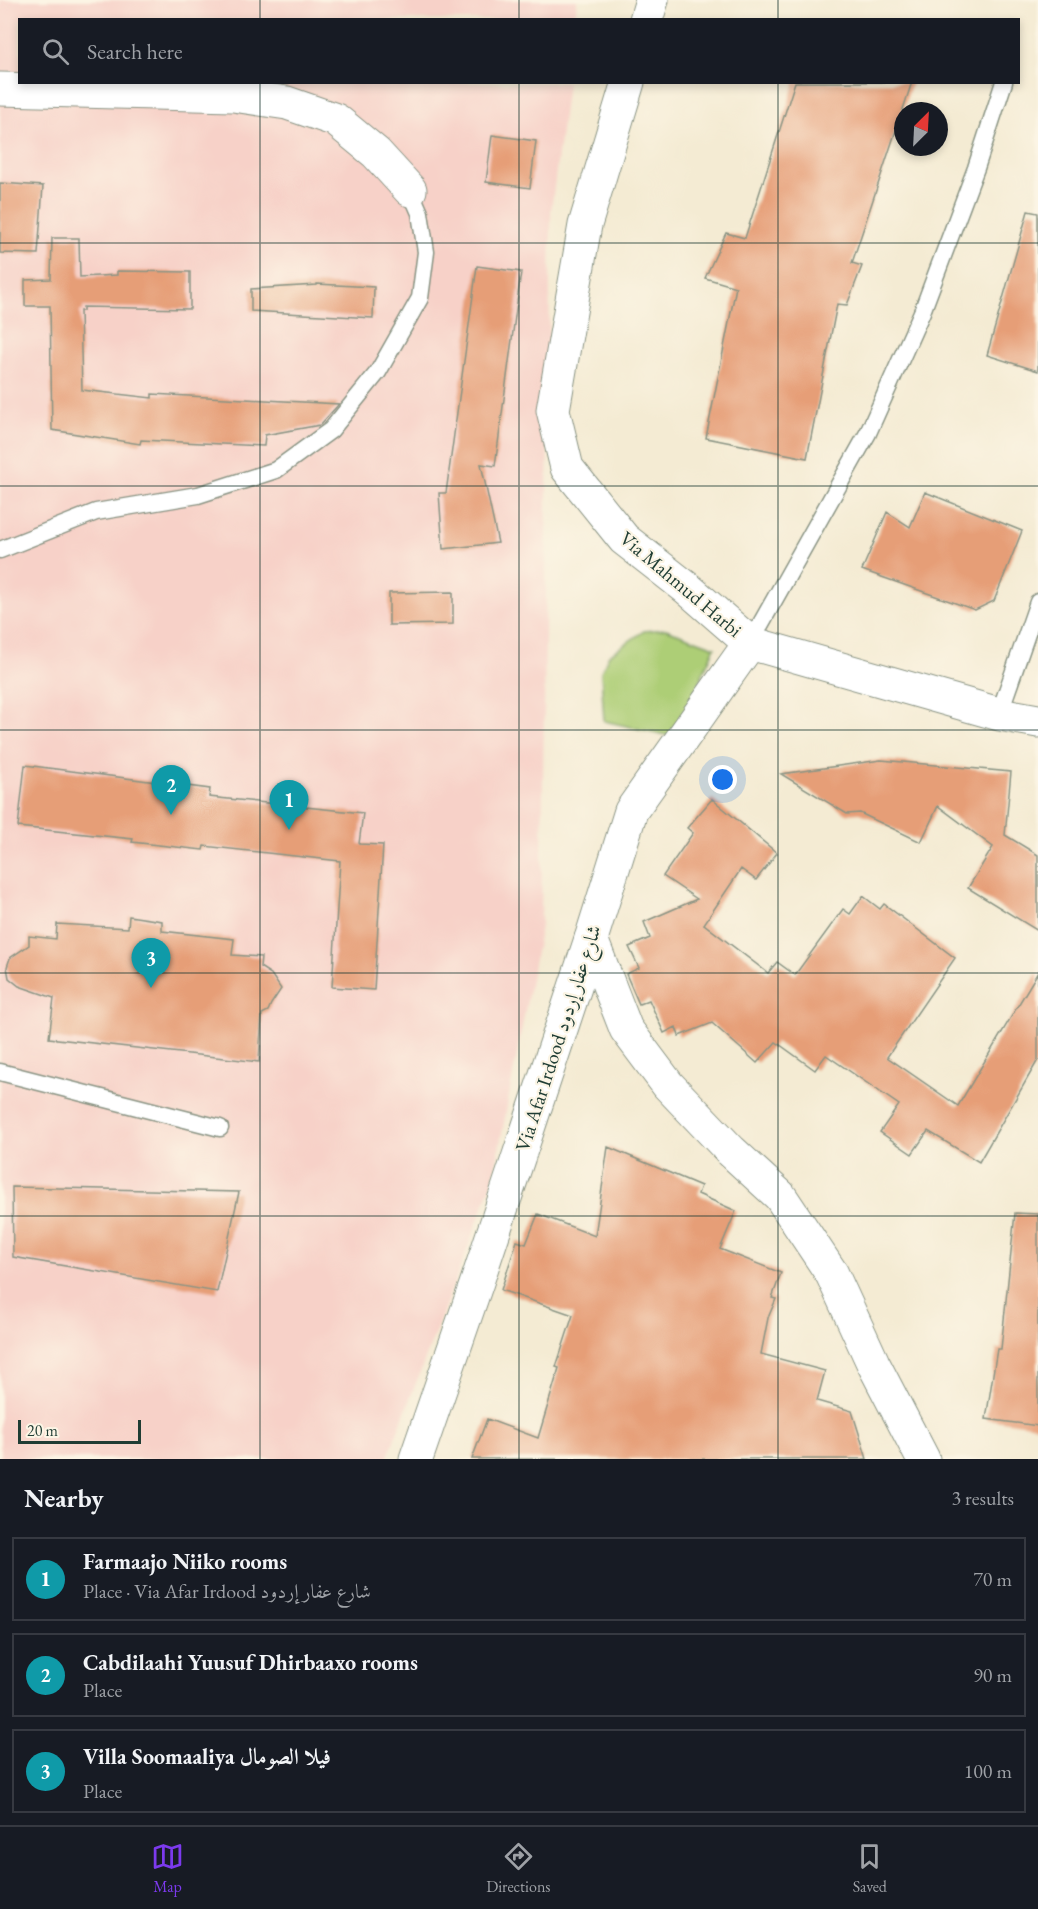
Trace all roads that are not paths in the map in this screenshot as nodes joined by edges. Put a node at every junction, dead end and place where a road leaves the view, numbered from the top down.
1 (652, 0) edge
2 (647, 18) edge
3 (627, 84) edge
4 (1003, 84) edge
5 (0, 89) edge
6 (410, 190) joint
7 (0, 550) edge
8 (1038, 602) edge
9 (750, 644) junction
10 (999, 714) junction
11 (1038, 721) edge
12 (591, 939) junction
13 (0, 1072) edge
14 (220, 1128) dead end
15 (416, 1459) edge
16 (923, 1459) edge

1 - 2 street
3 - 9 street, Via Mahmud Harbi
4 - 9 lane
5 - 6 street
6 - 7 lane
8 - 10 lane
9 - 10 street
9 - 12 street, Via Afar Irdood شارع عفار إردود
10 - 11 street
12 - 15 street, Via Afar Irdood شارع عفار إردود
12 - 16 street
13 - 14 lane

